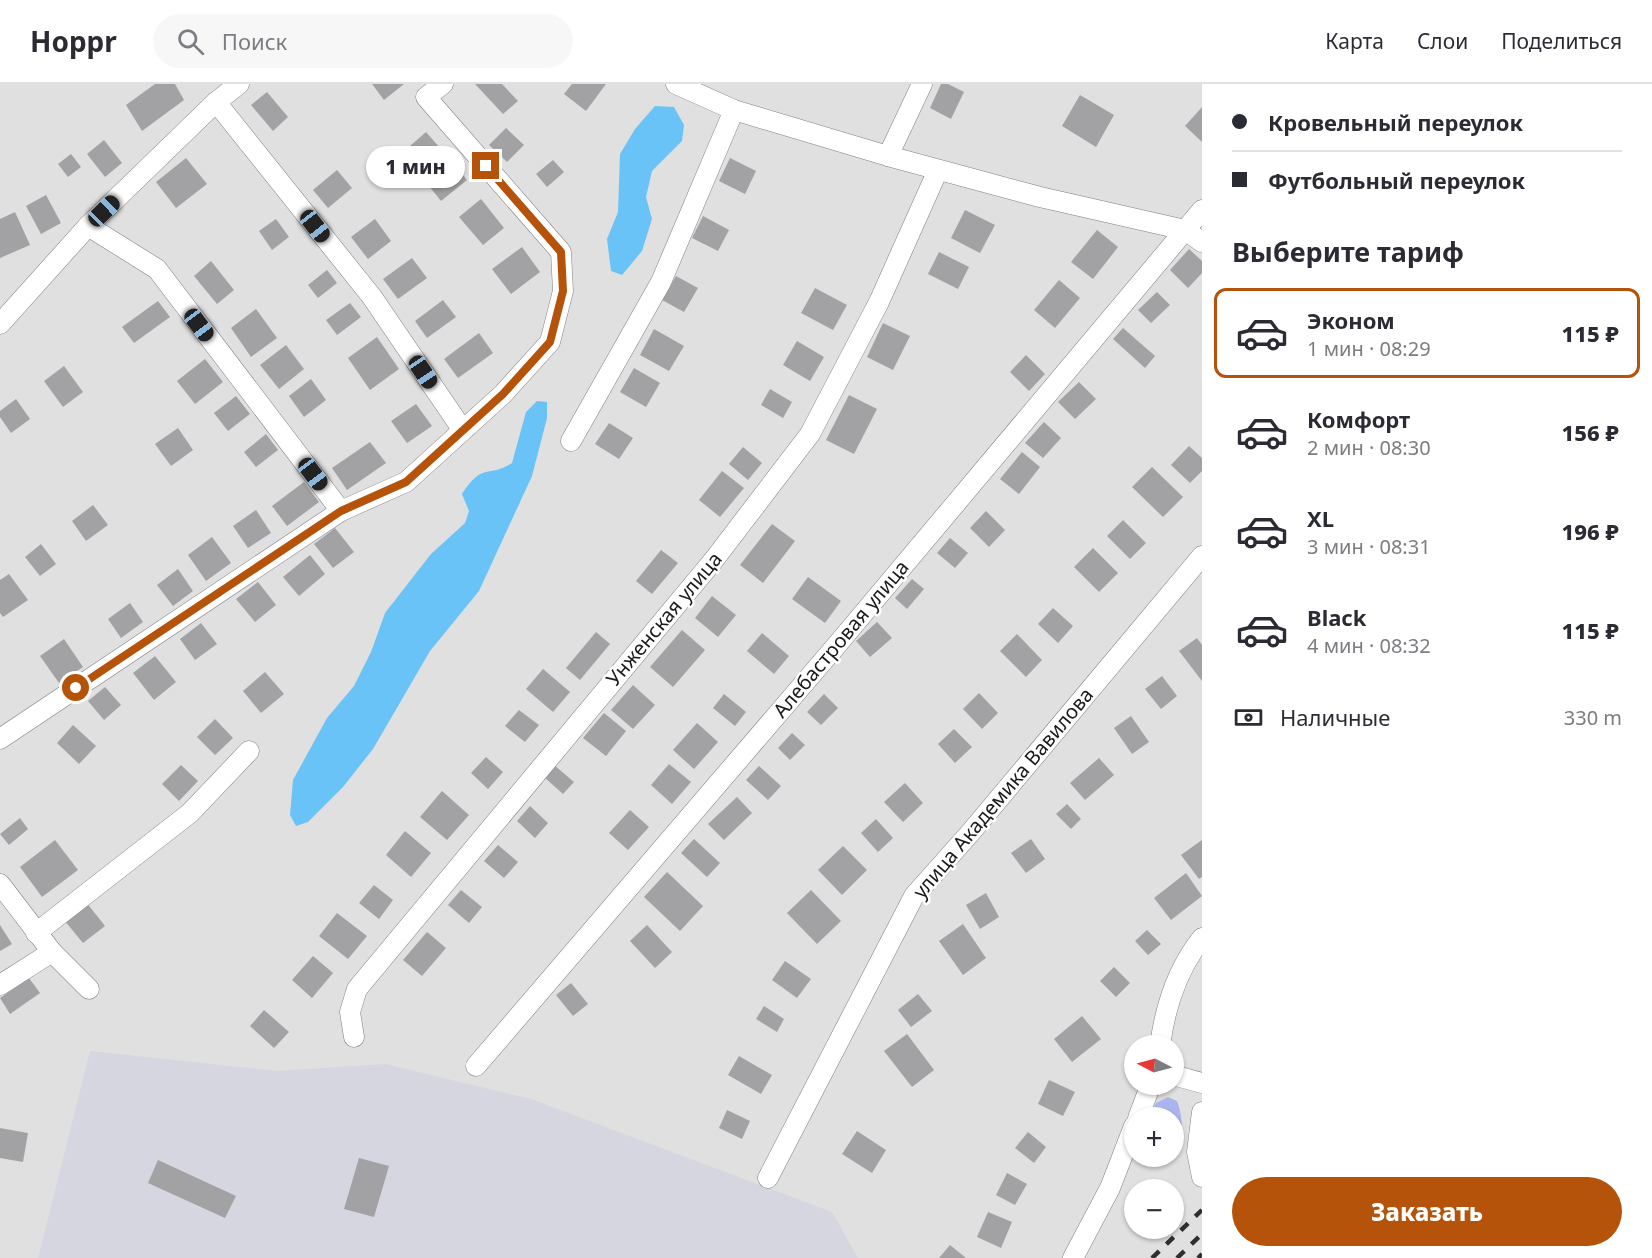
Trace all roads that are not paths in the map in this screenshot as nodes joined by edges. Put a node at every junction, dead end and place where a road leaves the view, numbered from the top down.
1 (238, 84) edge
2 (443, 84) edge
3 (676, 84) edge
4 (922, 84) edge
5 (216, 102) junction
6 (734, 110) junction
7 (888, 156) junction
8 (938, 170) junction
9 (1202, 210) edge
10 (88, 226) junction
11 (1185, 230) junction
12 (1202, 242) edge
13 (0, 324) edge
14 (462, 429) junction
15 (571, 441) dead end
16 (341, 511) junction
17 (1202, 556) edge
18 (0, 739) edge
19 (249, 751) dead end
20 (0, 884) edge
21 (36, 933) junction
22 (1202, 938) edge
23 (52, 952) junction
24 (0, 985) edge
25 (89, 989) dead end
26 (1161, 1035) edge
27 (354, 1037) dead end
28 (476, 1066) dead end
29 (1184, 1078) edge
30 (1202, 1083) edge
31 (1202, 1112) edge
32 (1124, 1152) edge
33 (1202, 1177) edge
34 (768, 1178) dead end
35 (1073, 1258) edge

1 - 5 street
2 - 14 street
3 - 6 street
4 - 7 street
5 - 10 street
5 - 14 street
6 - 7 street
6 - 15 street
7 - 8 street
8 - 11 street
8 - 27 street, Унженская улица
9 - 11 street, Алебастровая улица
10 - 13 street
10 - 16 street
11 - 12 street
11 - 28 street, Алебастровая улица
14 - 16 street
16 - 18 street
17 - 34 street, улица Академика Вавилова
19 - 21 street
20 - 21 street
21 - 23 street
22 - 26 street
23 - 24 street
23 - 25 street
29 - 30 street
31 - 33 street
32 - 35 street

